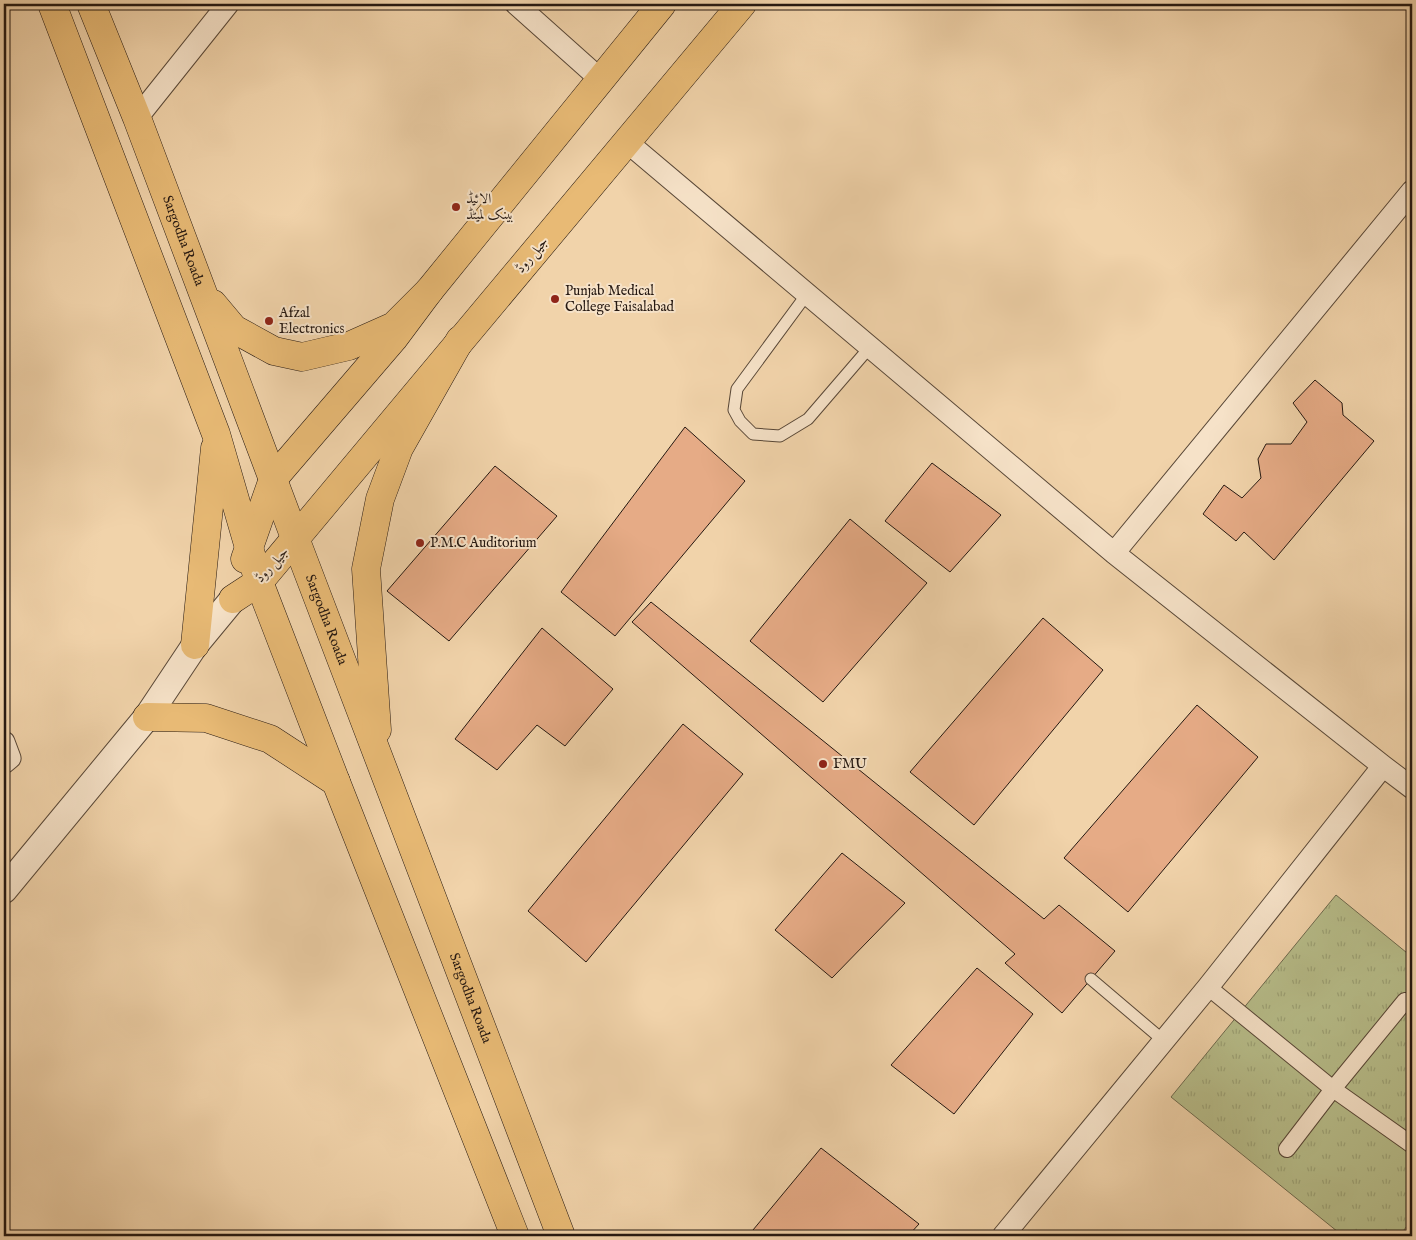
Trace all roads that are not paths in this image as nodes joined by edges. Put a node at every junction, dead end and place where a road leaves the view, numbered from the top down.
1 (52, 4) edge
2 (91, 4) edge
3 (228, 4) edge
4 (516, 4) edge
5 (662, 4) edge
6 (742, 4) edge
7 (600, 79) junction
8 (137, 118) junction
9 (627, 142) junction
10 (1412, 191) edge
11 (188, 254) junction
12 (429, 291) junction
13 (807, 294) junction
14 (460, 340) junction
15 (870, 347) junction
16 (216, 434) junction
17 (273, 479) junction
18 (295, 538) junction
19 (249, 545) junction
20 (1114, 553) junction
21 (259, 582) junction
22 (233, 598) junction
23 (195, 645) junction
24 (147, 717) junction
25 (4, 742) edge
26 (379, 761) junction
27 (4, 763) edge
28 (1383, 766) junction
29 (336, 782) junction
30 (1412, 788) edge
31 (4, 890) edge
32 (1091, 980) dead end
33 (1208, 987) junction
34 (1405, 1001) dead end
35 (1164, 1040) junction
36 (1333, 1088) junction
37 (1412, 1146) edge
38 (1287, 1149) dead end
39 (515, 1236) edge
40 (561, 1236) edge
41 (1003, 1236) edge

1 - 16 main road
2 - 8 main road, Sargodha Roada
3 - 8 street
4 - 7 street
5 - 7 main road, جیل روڈ
6 - 9 main road, جیل روڈ
7 - 12 main road, جیل روڈ
8 - 11 main road, Sargodha Roada
9 - 13 street
9 - 14 main road, جیل روڈ
10 - 20 street
11 - 12 main road
11 - 17 main road, Sargodha Roada
12 - 17 main road, جیل روڈ
13 - 15 street
13 - 15 lane
14 - 18 main road, جیل روڈ
14 - 26 main road
15 - 20 street
16 - 19 main road
16 - 23 main road
17 - 18 main road, Sargodha Roada
17 - 19 main road, جیل روڈ
18 - 21 main road, جیل روڈ
18 - 26 main road, Sargodha Roada
19 - 21 main road
19 - 22 main road, جیل روڈ
20 - 28 street
21 - 22 main road, جیل روڈ
21 - 29 main road
22 - 23 street
23 - 24 street
24 - 29 main road
24 - 31 street
25 - 27 street
26 - 40 main road, Sargodha Roada
28 - 30 street
28 - 33 street
29 - 39 main road
32 - 35 lane
33 - 35 street
33 - 36 street
34 - 36 street
35 - 41 street
36 - 37 street
36 - 38 street

